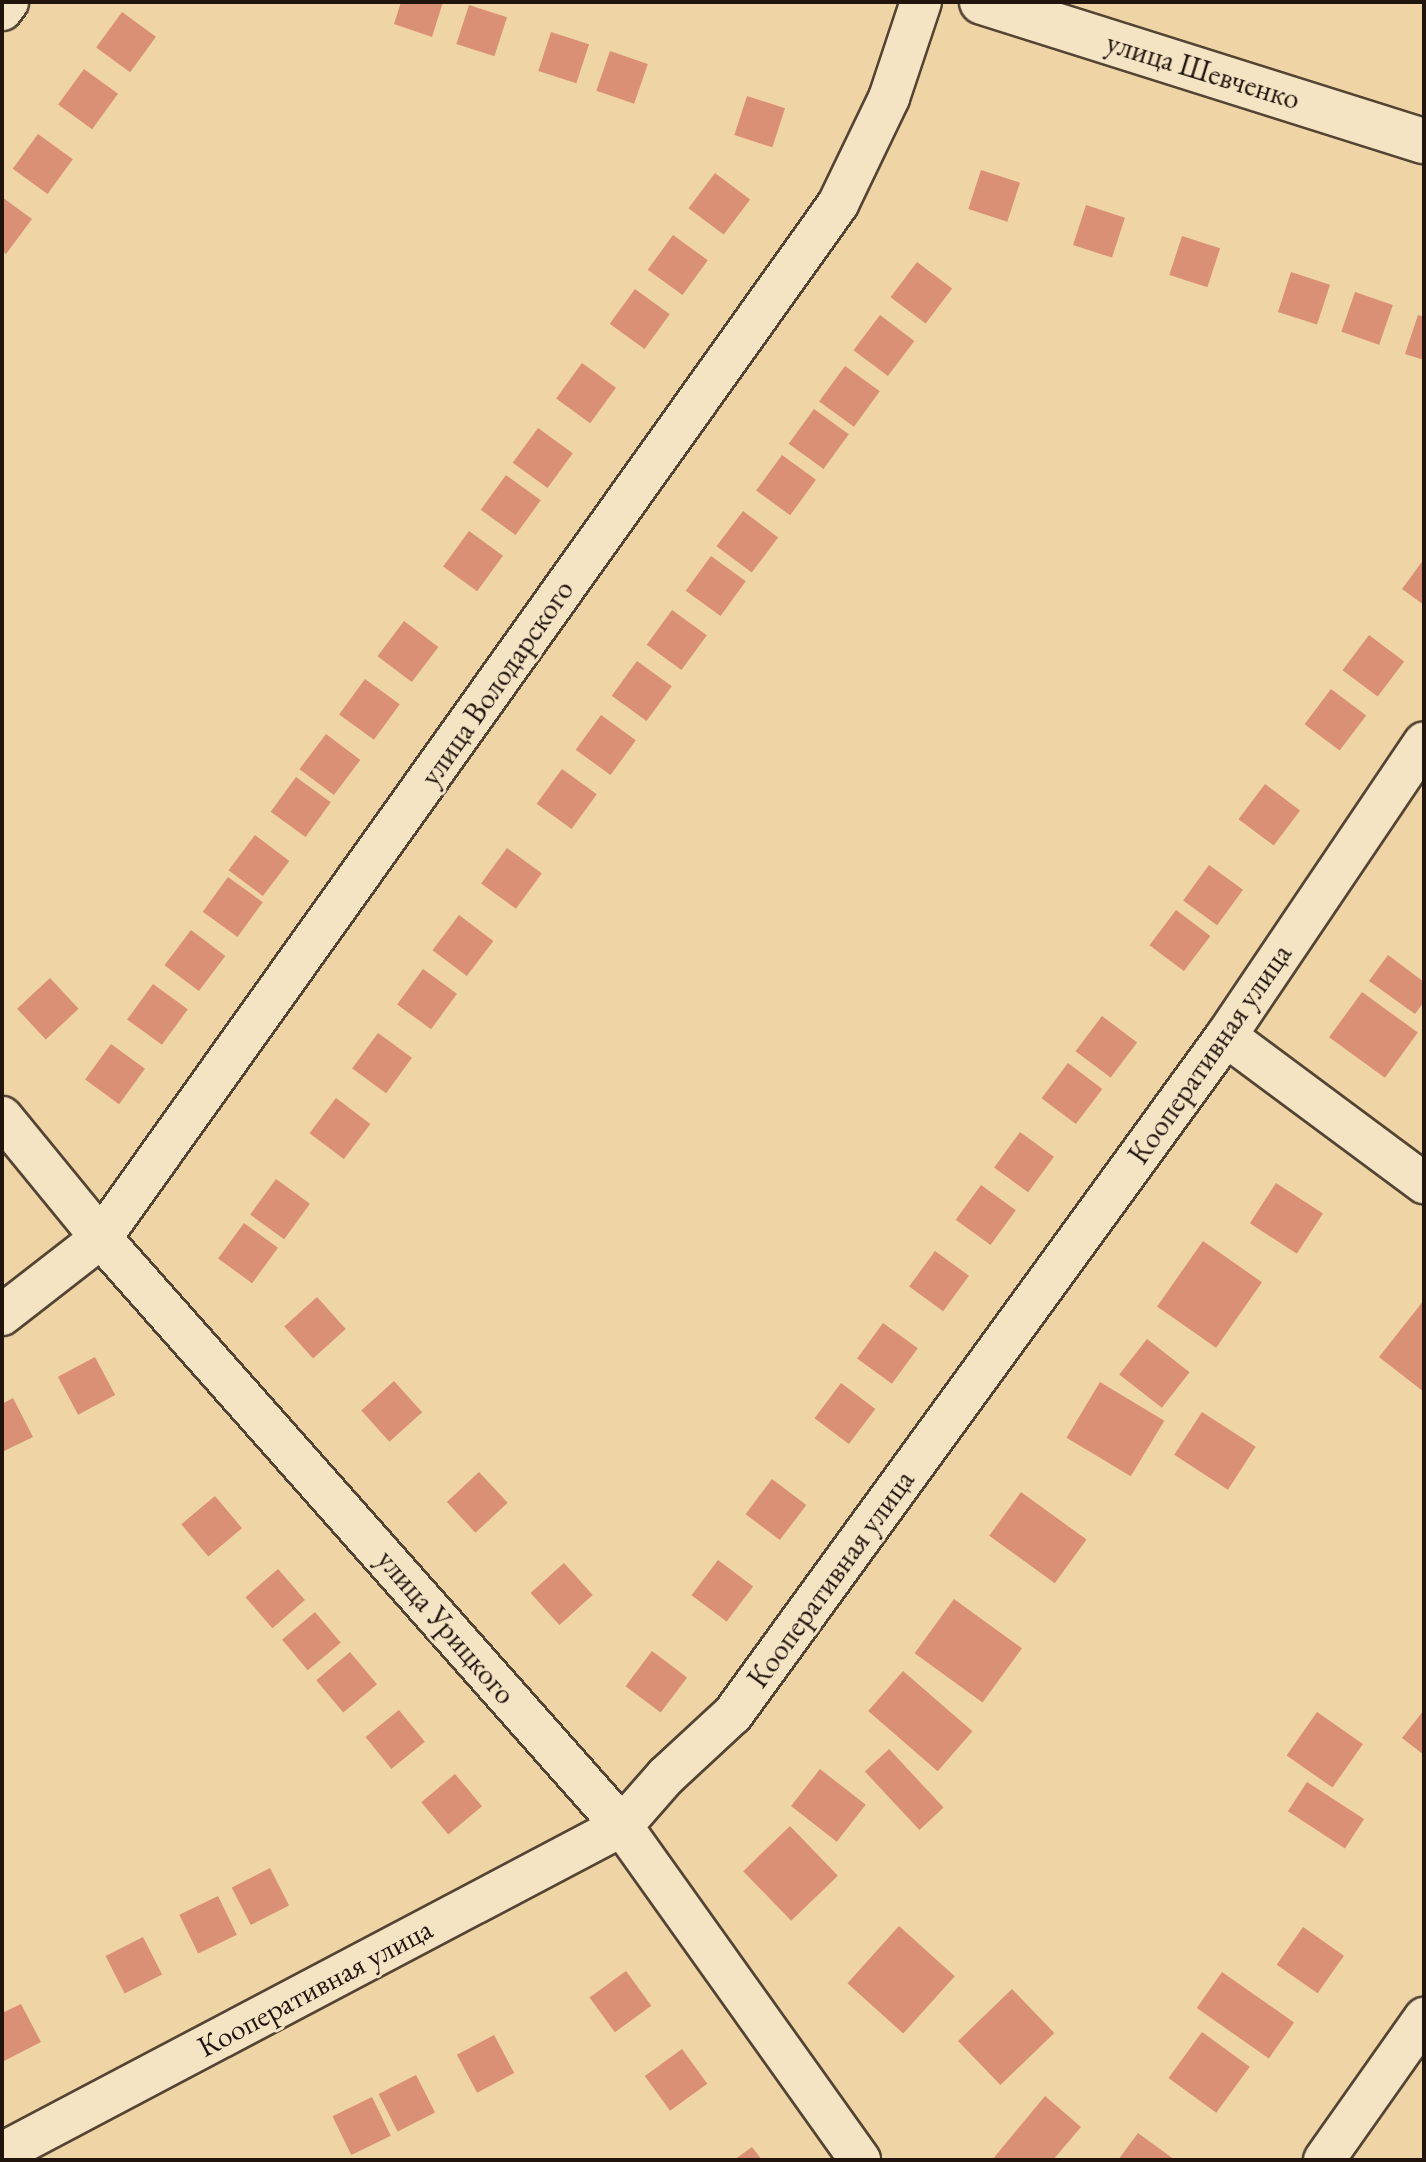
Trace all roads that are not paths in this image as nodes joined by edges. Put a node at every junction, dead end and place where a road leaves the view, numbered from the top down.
1 (8, 2) edge
2 (921, 2) edge
3 (982, 2) edge
4 (2, 10) edge
5 (1424, 141) edge
6 (1424, 743) edge
7 (1226, 1036) junction
8 (2, 1117) edge
9 (1424, 1183) edge
10 (101, 1238) junction
11 (2, 1315) edge
12 (622, 1826) junction
13 (1424, 2018) edge
14 (2, 2153) edge
15 (860, 2160) edge
16 (1324, 2160) edge

1 - 4 street
2 - 10 street, улица Володарского
3 - 5 street, улица Шевченко
6 - 7 street, Кооперативная улица
7 - 9 street
7 - 12 street, Кооперативная улица
8 - 10 street, улица Урицкого
10 - 11 street, улица Володарского
10 - 12 street, улица Урицкого
12 - 14 street, Кооперативная улица
12 - 15 street, улица Урицкого
13 - 16 street

